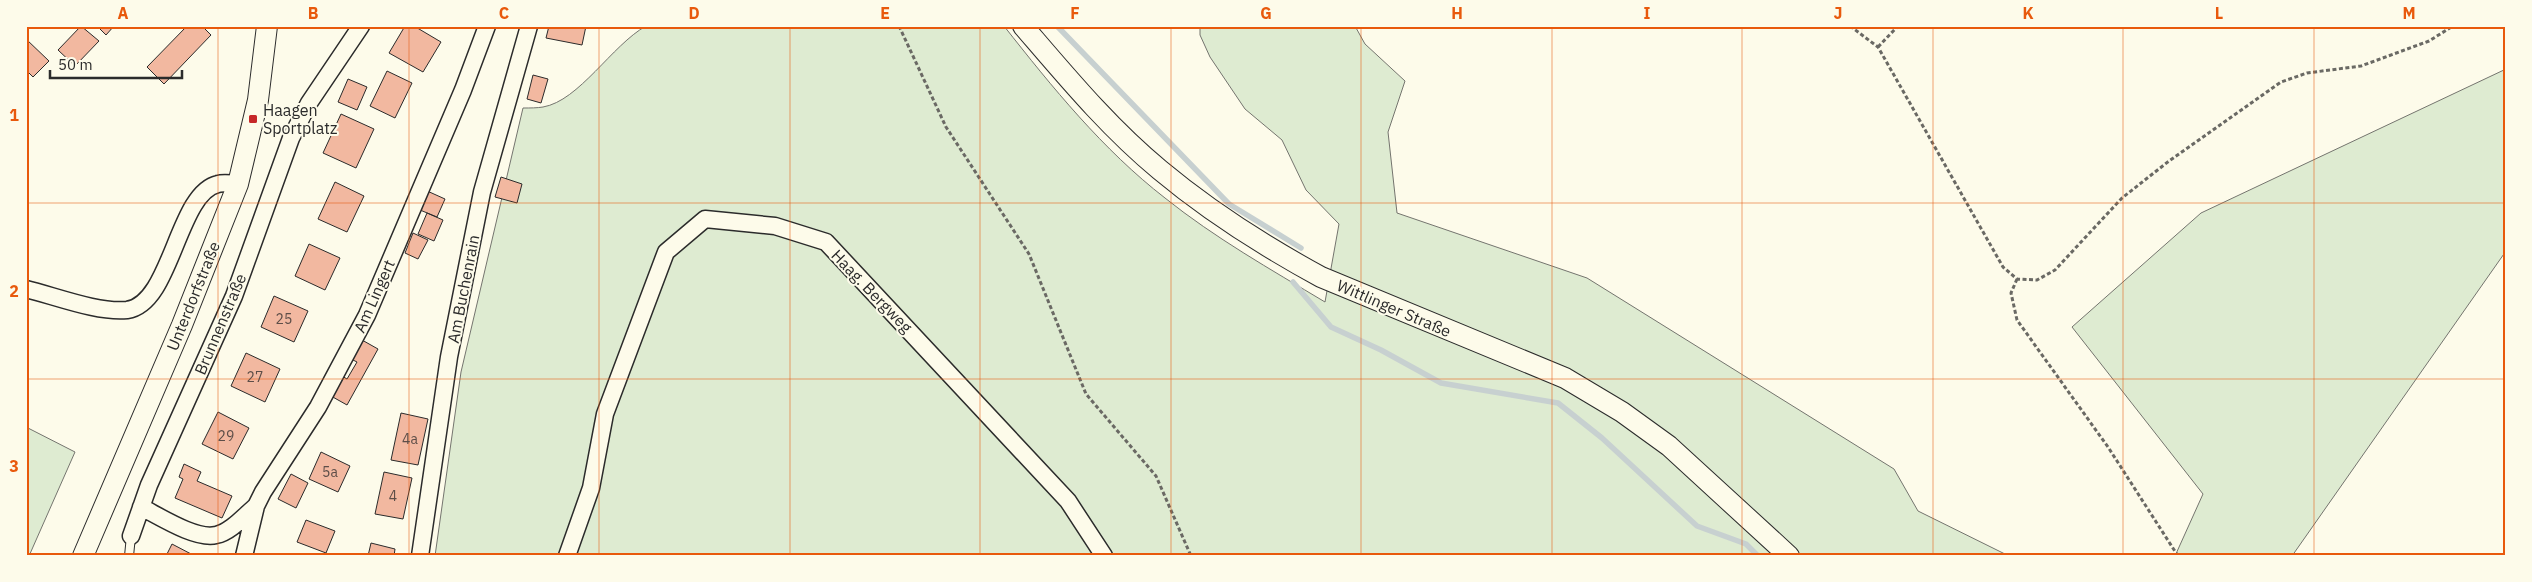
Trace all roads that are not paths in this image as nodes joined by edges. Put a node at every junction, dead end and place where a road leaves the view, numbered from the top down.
1 (267, 26) edge
2 (361, 26) edge
3 (487, 26) edge
4 (529, 26) edge
5 (1023, 26) edge
6 (238, 184) junction
7 (26, 289) edge
8 (256, 506) junction
9 (141, 507) junction
10 (131, 536) joint
11 (83, 556) edge
12 (129, 556) edge
13 (244, 556) edge
14 (420, 556) edge
15 (567, 556) edge
16 (1104, 556) edge
17 (1789, 556) edge

1 - 6 street, Unterdorfstraße
2 - 9 street, Brunnenstraße
3 - 8 street, Am Lingert
4 - 14 street, Am Buchenrain
5 - 17 street, Wittlinger Straße
6 - 7 street
6 - 11 street, Unterdorfstraße
8 - 9 street
8 - 13 street, Am Lingert
9 - 10 street
10 - 12 lane
15 - 16 street, Haag. Bergweg

